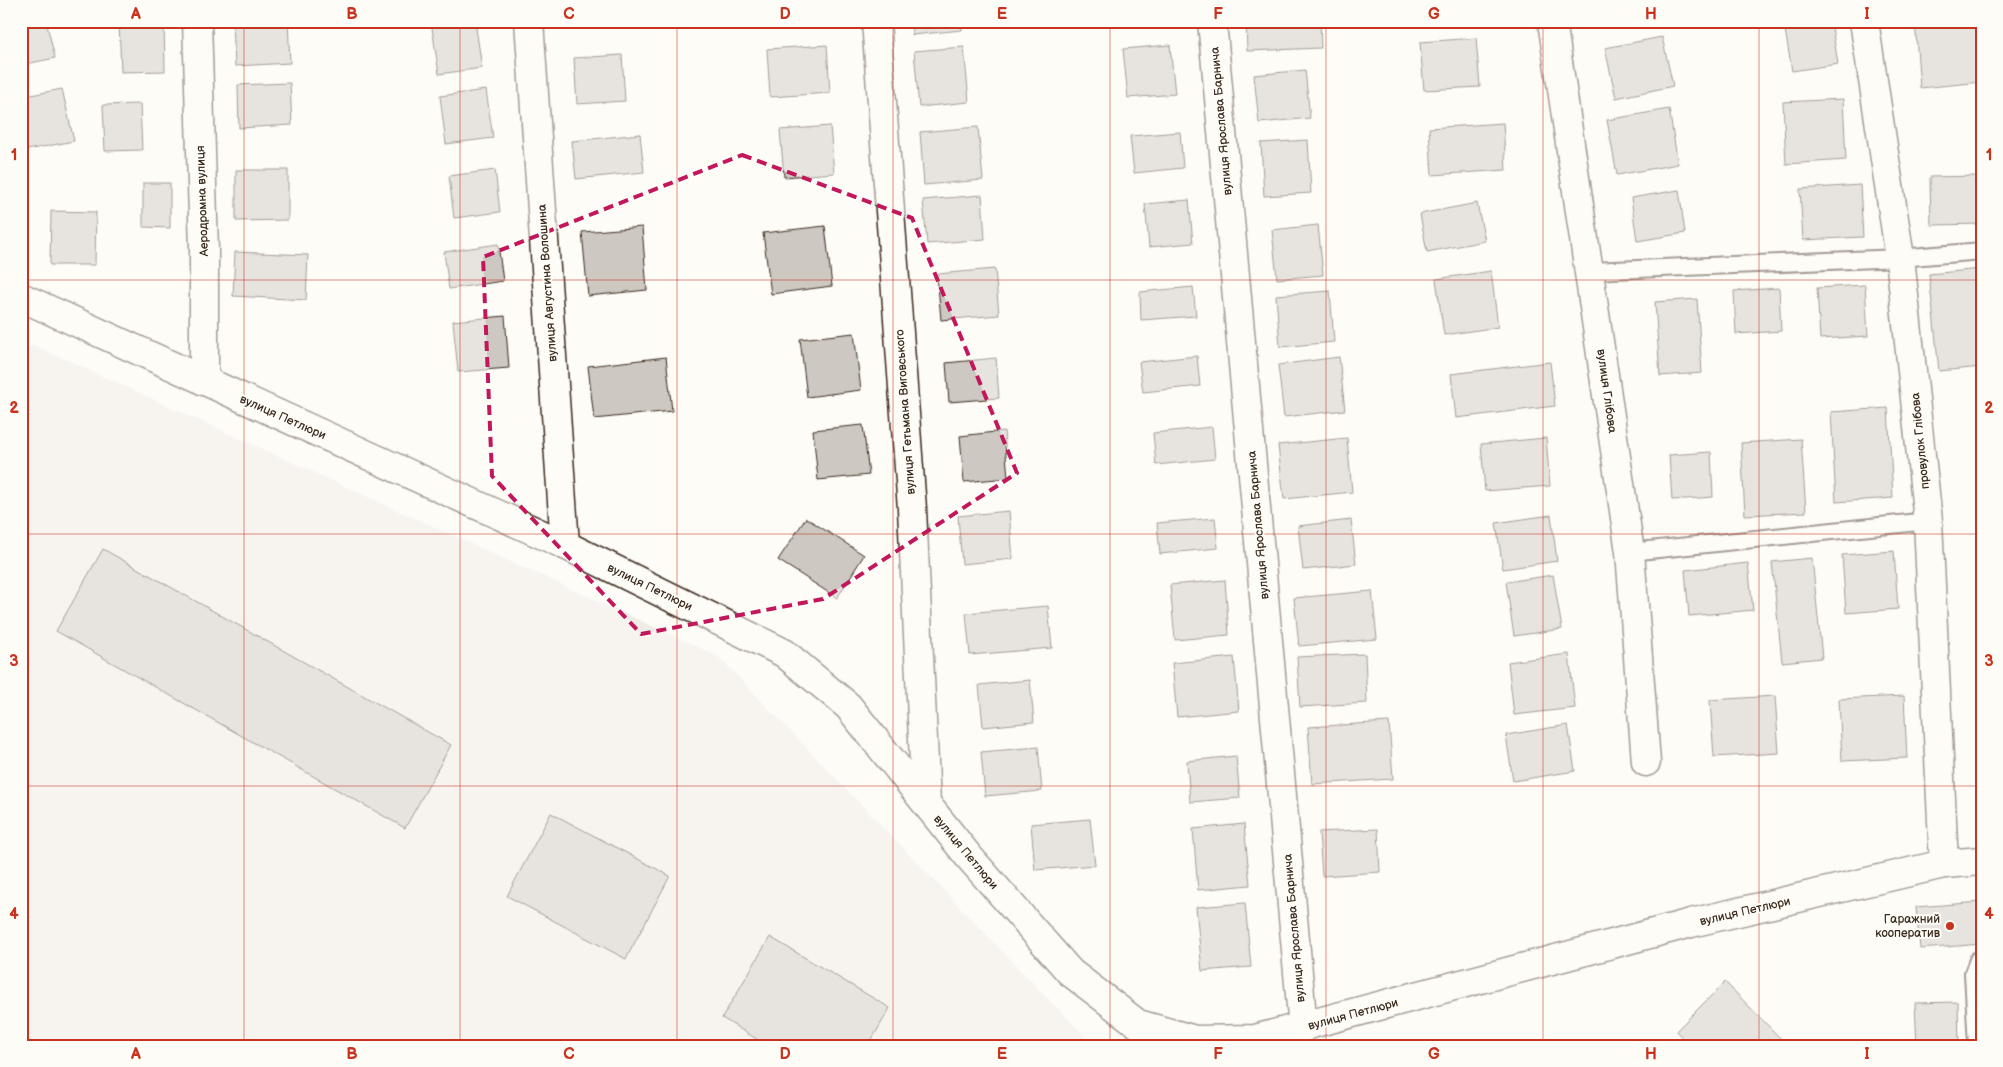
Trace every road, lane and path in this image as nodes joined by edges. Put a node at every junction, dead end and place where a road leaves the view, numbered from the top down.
1 (197, 21) edge
2 (529, 21) edge
3 (876, 21) edge
4 (1212, 21) edge
5 (1552, 21) edge
6 (1864, 21) edge
7 (1982, 251) edge
8 (1900, 258) junction
9 (1590, 271) junction
10 (21, 297) edge
11 (204, 381) junction
12 (1928, 522) junction
13 (566, 545) junction
14 (1630, 552) junction
15 (1646, 762) dead end
16 (926, 803) junction
17 (1982, 861) edge
18 (1944, 864) junction
19 (1982, 959) edge
20 (1303, 1028) junction
21 (1976, 1046) edge

1 - 11 street, Аеродромна вулиця
2 - 13 street, вулиця Августина Волошина
3 - 16 street, вулиця Гетьмана Виговського
4 - 20 street, вулиця Ярослава Барнича
5 - 9 street, вулиця Глібова
6 - 8 street, провулок Глібова
7 - 8 lane
8 - 9 lane
8 - 12 street, провулок Глібова
9 - 14 street, вулиця Глібова
10 - 11 street, вулиця Петлюри
11 - 13 street, вулиця Петлюри
12 - 14 lane
12 - 18 street, провулок Глібова
13 - 16 street, вулиця Петлюри
14 - 15 street, вулиця Глібова
16 - 20 street, вулиця Петлюри
17 - 18 street, вулиця Петлюри
18 - 20 street, вулиця Петлюри
19 - 21 lane

